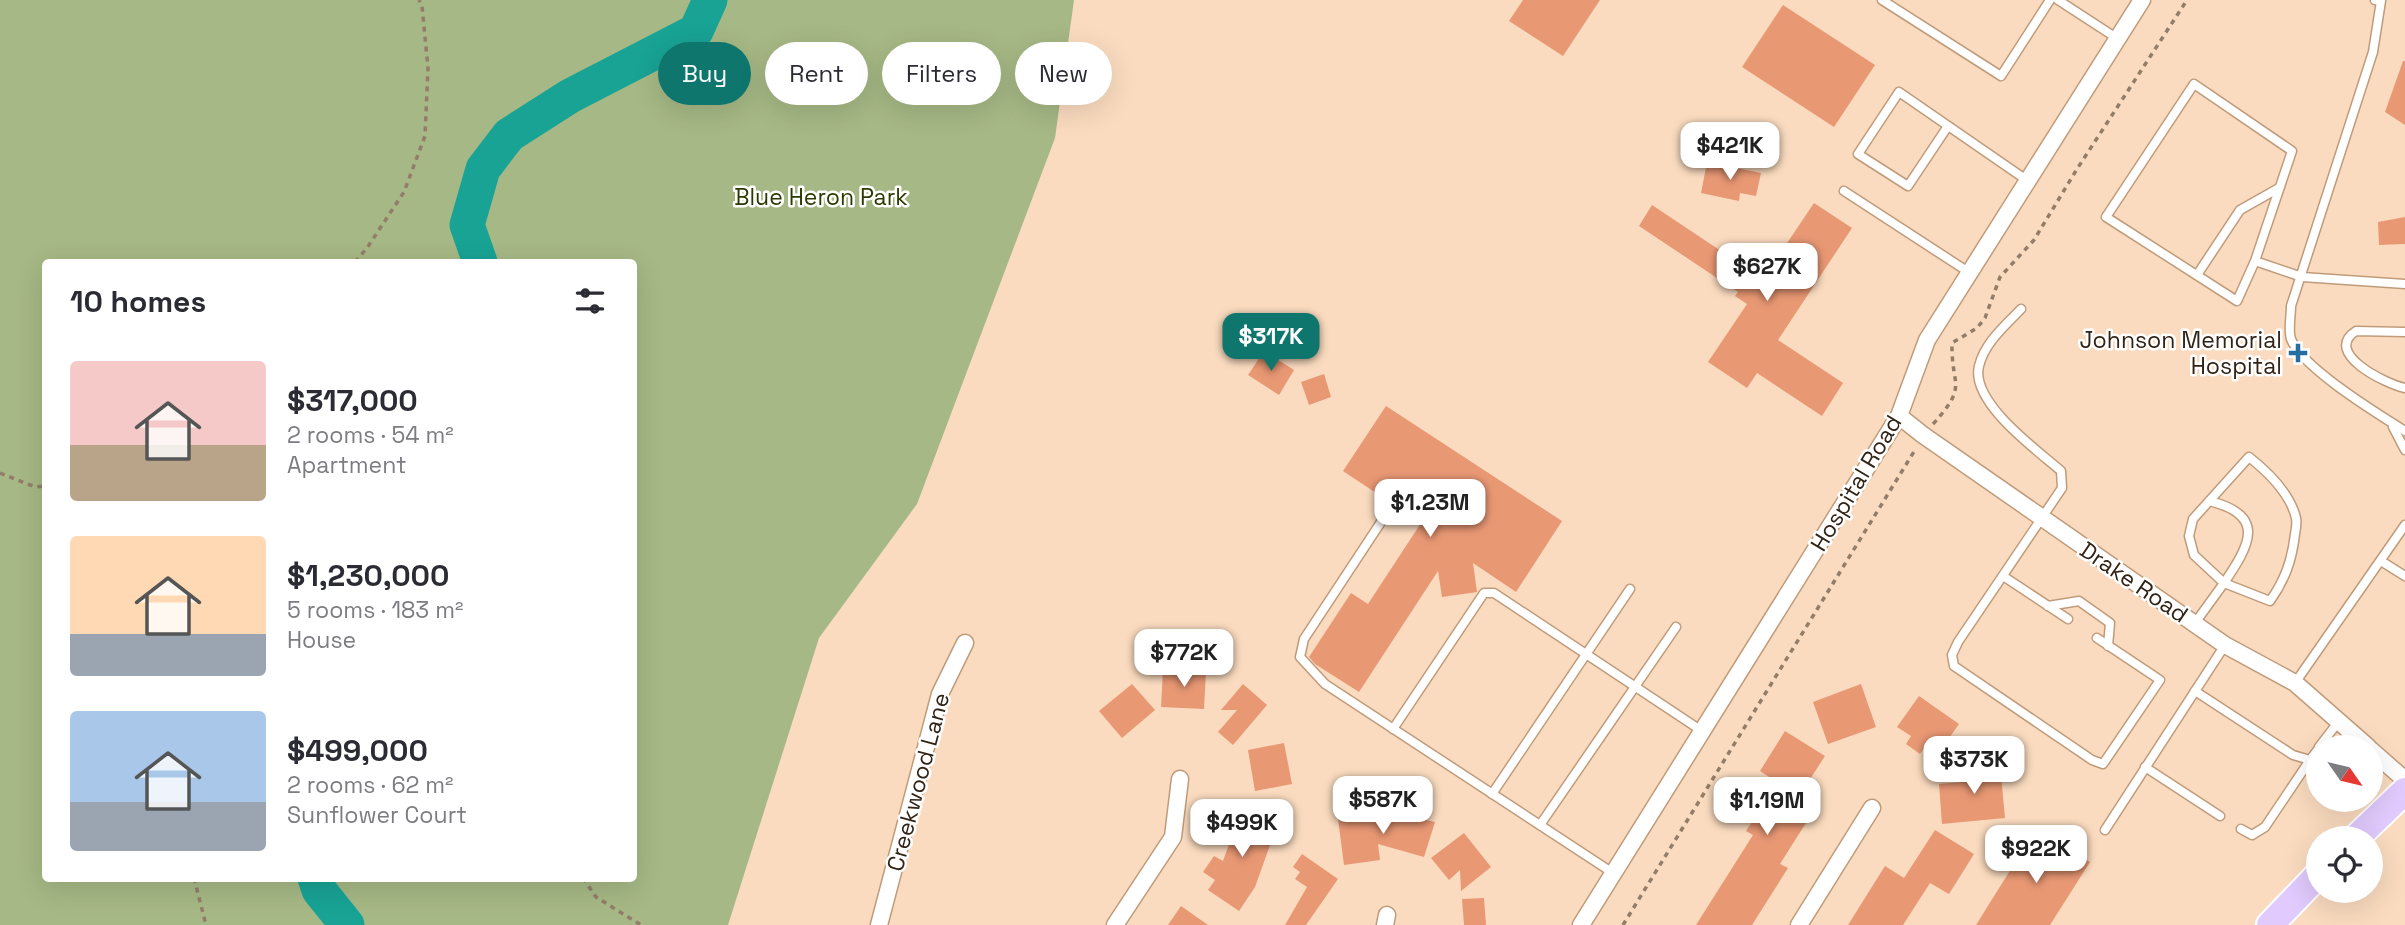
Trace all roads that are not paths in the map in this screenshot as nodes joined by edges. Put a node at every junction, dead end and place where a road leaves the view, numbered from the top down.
1 (1882, 0) edge
2 (2050, 0) edge
3 (2058, 0) edge
4 (2143, 0) edge
5 (2379, 0) edge
6 (2118, 39) junction
7 (1948, 126) junction
8 (2028, 181) junction
9 (2279, 188) junction
10 (1844, 191) dead end
11 (2255, 261) junction
12 (1970, 272) junction
13 (2197, 275) junction
14 (2302, 277) junction
15 (2405, 284) edge
16 (2021, 309) dead end
17 (2405, 332) edge
18 (2405, 388) edge
19 (1899, 416) junction
20 (2386, 419) junction
21 (2405, 431) edge
22 (2405, 450) edge
23 (2209, 501) junction
24 (2405, 518) edge
25 (1382, 519) dead end
26 (2042, 519) junction
27 (2403, 527) edge
28 (2381, 561) junction
29 (2003, 576) junction
30 (2405, 576) edge
31 (2224, 583) junction
32 (1630, 589) dead end
33 (2048, 606) junction
34 (2068, 619) dead end
35 (2195, 623) junction
36 (1676, 626) dead end
37 (2097, 638) dead end
38 (965, 643) dead end
39 (2225, 645) junction
40 (2108, 646) junction
41 (1586, 654) junction
42 (2295, 683) junction
43 (1634, 686) junction
44 (2195, 691) junction
45 (2339, 721) junction
46 (1393, 729) junction
47 (1702, 731) junction
48 (2328, 735) edge
49 (2354, 735) edge
50 (2306, 759) edge
51 (2384, 761) edge
52 (2145, 767) junction
53 (2306, 767) edge
54 (1180, 779) dead end
55 (2405, 780) edge
56 (2405, 791) edge
57 (1492, 794) junction
58 (1872, 808) dead end
59 (2220, 816) dead end
60 (1540, 825) junction
61 (2369, 826) edge
62 (2241, 829) dead end
63 (2105, 830) dead end
64 (1613, 873) junction
65 (2306, 888) edge
66 (879, 925) edge
67 (1115, 925) edge
68 (1581, 925) edge
69 (1799, 925) edge
70 (2270, 925) edge

1 - 2 lane
3 - 6 lane
4 - 6 street, Hospital Road
5 - 14 lane
6 - 8 street, Hospital Road
7 - 7 lane
7 - 8 lane
8 - 12 street, Hospital Road
9 - 11 lane
9 - 13 lane
9 - 13 lane
10 - 12 lane
11 - 13 lane
11 - 14 lane
12 - 19 street, Hospital Road
14 - 15 lane
14 - 20 lane
16 - 26 lane
17 - 18 lane
19 - 26 street, Drake Road
19 - 47 street, Hospital Road
20 - 21 lane
20 - 22 lane
23 - 31 lane
23 - 31 lane
23 - 31 lane
24 - 27 lane
25 - 46 lane
26 - 29 lane
26 - 35 street, Drake Road
27 - 28 lane
28 - 30 lane
28 - 42 lane
29 - 33 lane
29 - 40 lane
31 - 35 lane
32 - 41 lane
33 - 34 lane
33 - 40 lane
35 - 39 street, Drake Road
36 - 43 lane
37 - 40 lane
38 - 66 street, Creekwood Lane
39 - 42 street, Drake Road
39 - 44 lane
41 - 43 lane
41 - 46 lane
41 - 57 lane
42 - 45 street, Drake Road
43 - 47 lane
43 - 60 lane
44 - 50 lane
44 - 52 lane
45 - 48 lane
45 - 49 street, Drake Road
46 - 57 lane
47 - 64 street, Hospital Road
51 - 55 street, Drake Road
52 - 59 lane
52 - 63 lane
53 - 62 lane
54 - 67 street
56 - 61 main road
57 - 60 lane
58 - 69 street
60 - 64 lane
64 - 68 street, Hospital Road
65 - 70 main road

